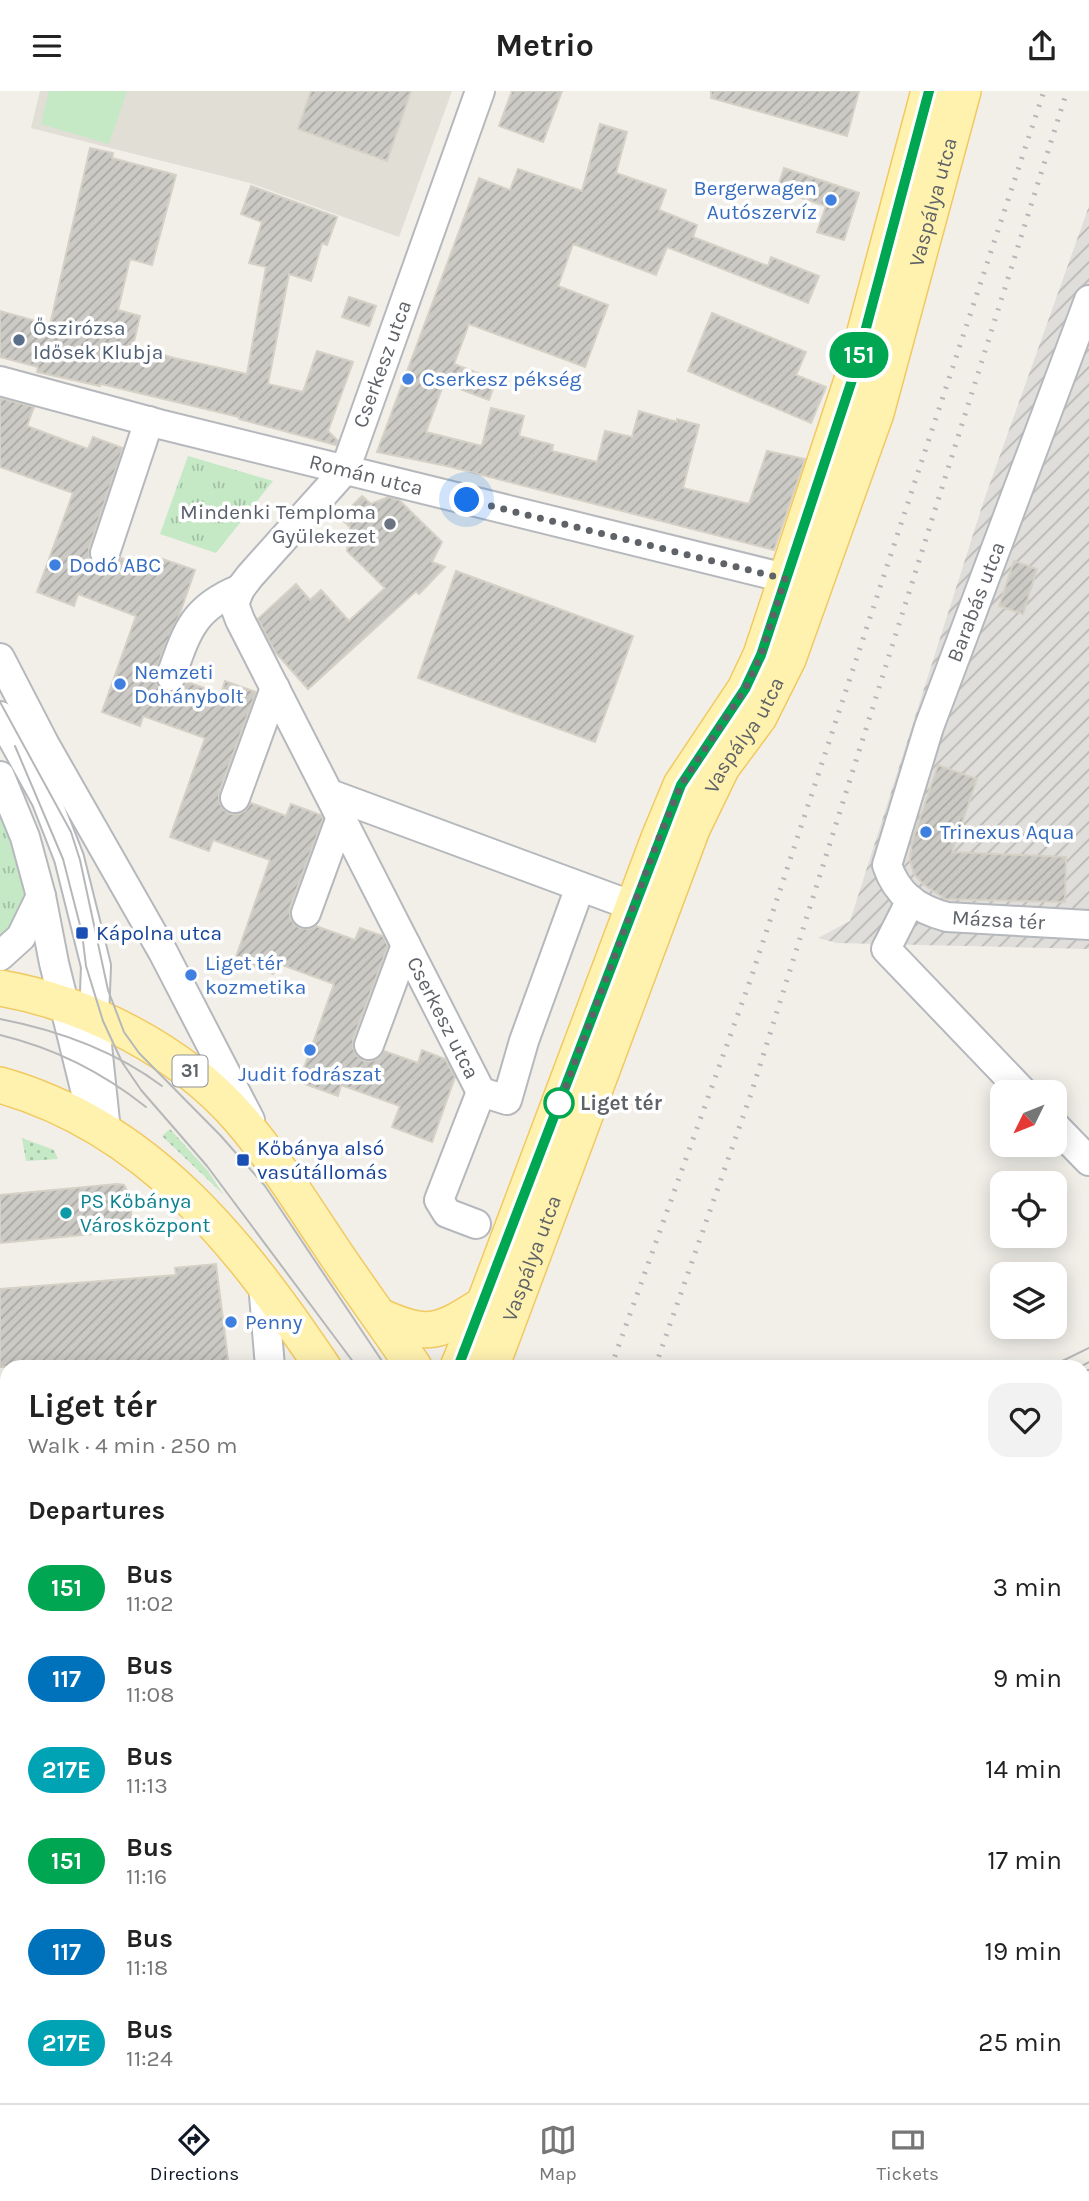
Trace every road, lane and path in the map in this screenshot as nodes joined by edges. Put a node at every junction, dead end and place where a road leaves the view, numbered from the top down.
1 (480, 91) edge
2 (940, 94) edge
3 (1089, 300) edge
4 (0, 381) edge
5 (149, 421) junction
6 (345, 470) junction
7 (105, 552) dead end
8 (799, 584) junction
9 (240, 589) junction
10 (0, 658) edge
11 (171, 676) dead end
12 (275, 688) junction
13 (0, 716) edge
14 (0, 776) edge
15 (235, 798) dead end
16 (335, 805) junction
17 (580, 887) junction
18 (41, 896) junction
19 (911, 900) junction
20 (633, 907) junction
21 (306, 913) dead end
22 (1089, 925) edge
23 (406, 945) junction
24 (0, 956) edge
25 (0, 988) edge
26 (615, 996) junction
27 (79, 1011) junction
28 (369, 1045) dead end
29 (1012, 1080) edge
30 (0, 1085) edge
31 (481, 1092) junction
32 (106, 1131) junction
33 (1068, 1139) edge
34 (266, 1150) junction
35 (1089, 1161) edge
36 (476, 1224) dead end
37 (262, 1280) junction
38 (484, 1304) junction
39 (379, 1316) junction
40 (269, 1360) edge
41 (318, 1360) edge
42 (409, 1360) edge
43 (461, 1360) edge
44 (493, 1360) edge

1 - 6 street, Cserkesz utca
2 - 8 main road, Vaspálya utca
3 - 19 street, Barabás utca
4 - 5 street, Román utca
5 - 6 street, Román utca
5 - 7 street
6 - 8 street, Román utca
6 - 9 street, Cserkesz utca
8 - 20 main road, Vaspálya utca
8 - 26 main road, Vaspálya utca
9 - 11 street
9 - 12 street, Cserkesz utca
10 - 34 street
12 - 15 street
12 - 16 street, Cserkesz utca
13 - 27 street
14 - 18 street
16 - 17 street
16 - 21 street
16 - 23 street, Cserkesz utca
17 - 20 street
17 - 31 street, Cserkesz utca
18 - 24 street
18 - 27 street
19 - 22 street, Mázsa tér
19 - 29 street
20 - 26 main road, Vaspálya utca
23 - 28 street
23 - 31 street, Cserkesz utca
25 - 27 main road, 31
26 - 38 main road, Vaspálya utca
26 - 44 main road, Vaspálya utca
27 - 32 street
27 - 34 main road, 31
30 - 32 main road
31 - 36 street
32 - 37 main road
33 - 35 street
34 - 39 main road, 31
37 - 40 street
37 - 41 main road
38 - 39 main road
38 - 43 main road, Vaspálya utca
39 - 42 main road, 31

